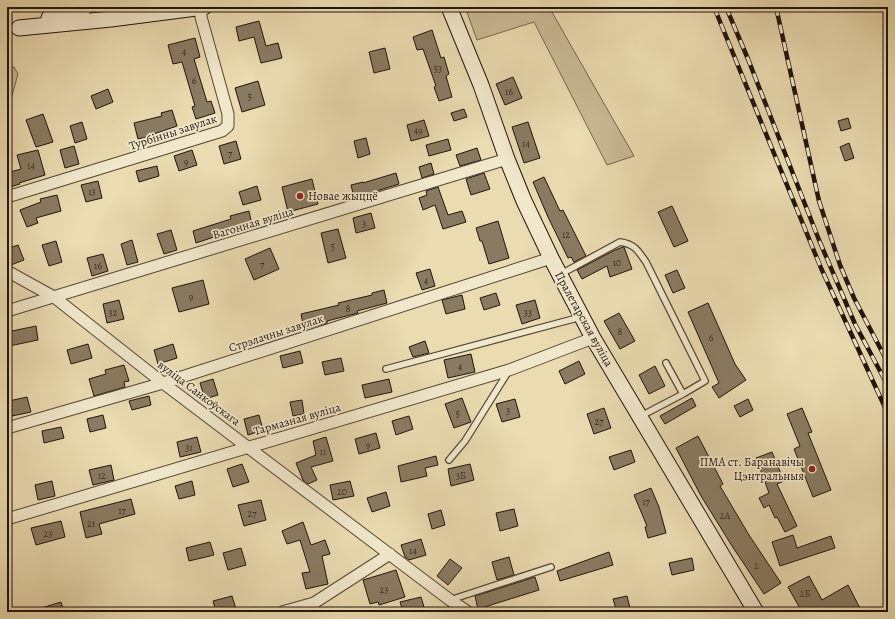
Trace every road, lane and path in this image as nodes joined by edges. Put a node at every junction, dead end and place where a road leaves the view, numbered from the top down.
1 (85, 7) edge
2 (200, 7) edge
3 (204, 7) edge
4 (449, 7) edge
5 (13, 29) edge
6 (506, 159) junction
7 (7, 196) edge
8 (551, 258) junction
9 (7, 271) edge
10 (559, 274) junction
11 (54, 297) junction
12 (7, 311) edge
13 (582, 316) junction
14 (593, 338) junction
15 (666, 362) dead end
16 (386, 369) dead end
17 (509, 370) junction
18 (163, 383) junction
19 (683, 394) junction
20 (639, 417) junction
21 (7, 428) edge
22 (249, 447) junction
23 (449, 460) dead end
24 (7, 519) edge
25 (390, 554) junction
26 (551, 567) dead end
27 (450, 600) junction
28 (282, 612) edge
29 (468, 612) edge
30 (756, 612) edge

1 - 5 main road
2 - 3 main road
2 - 5 main road
2 - 7 street, Турбінны завулак
4 - 6 main road, Пралетарская вуліца
6 - 8 main road, Пралетарская вуліца
6 - 11 street, Вагонная вуліца
8 - 10 main road, Пралетарская вуліца
8 - 18 street, Стрэлачны завулак
9 - 11 street, вуліца Санкоўскага
10 - 13 main road, Пралетарская вуліца
10 - 19 lane
11 - 12 street, Вагонная вуліца
11 - 18 street, вуліца Санкоўскага
13 - 14 main road, Пралетарская вуліца
13 - 16 lane
14 - 17 street, Тармазная вуліца
14 - 20 main road, Пралетарская вуліца
15 - 19 lane
17 - 22 street, Тармазная вуліца
17 - 23 lane
18 - 21 street, Стрэлачны завулак
18 - 22 street, вуліца Санкоўскага
19 - 20 lane
20 - 30 main road, Пралетарская вуліца
22 - 24 street, Тармазная вуліца
22 - 25 street, вуліца Санкоўскага
25 - 27 street, вуліца Санкоўскага
25 - 28 street
26 - 27 lane
27 - 29 street, вуліца Санкоўскага

